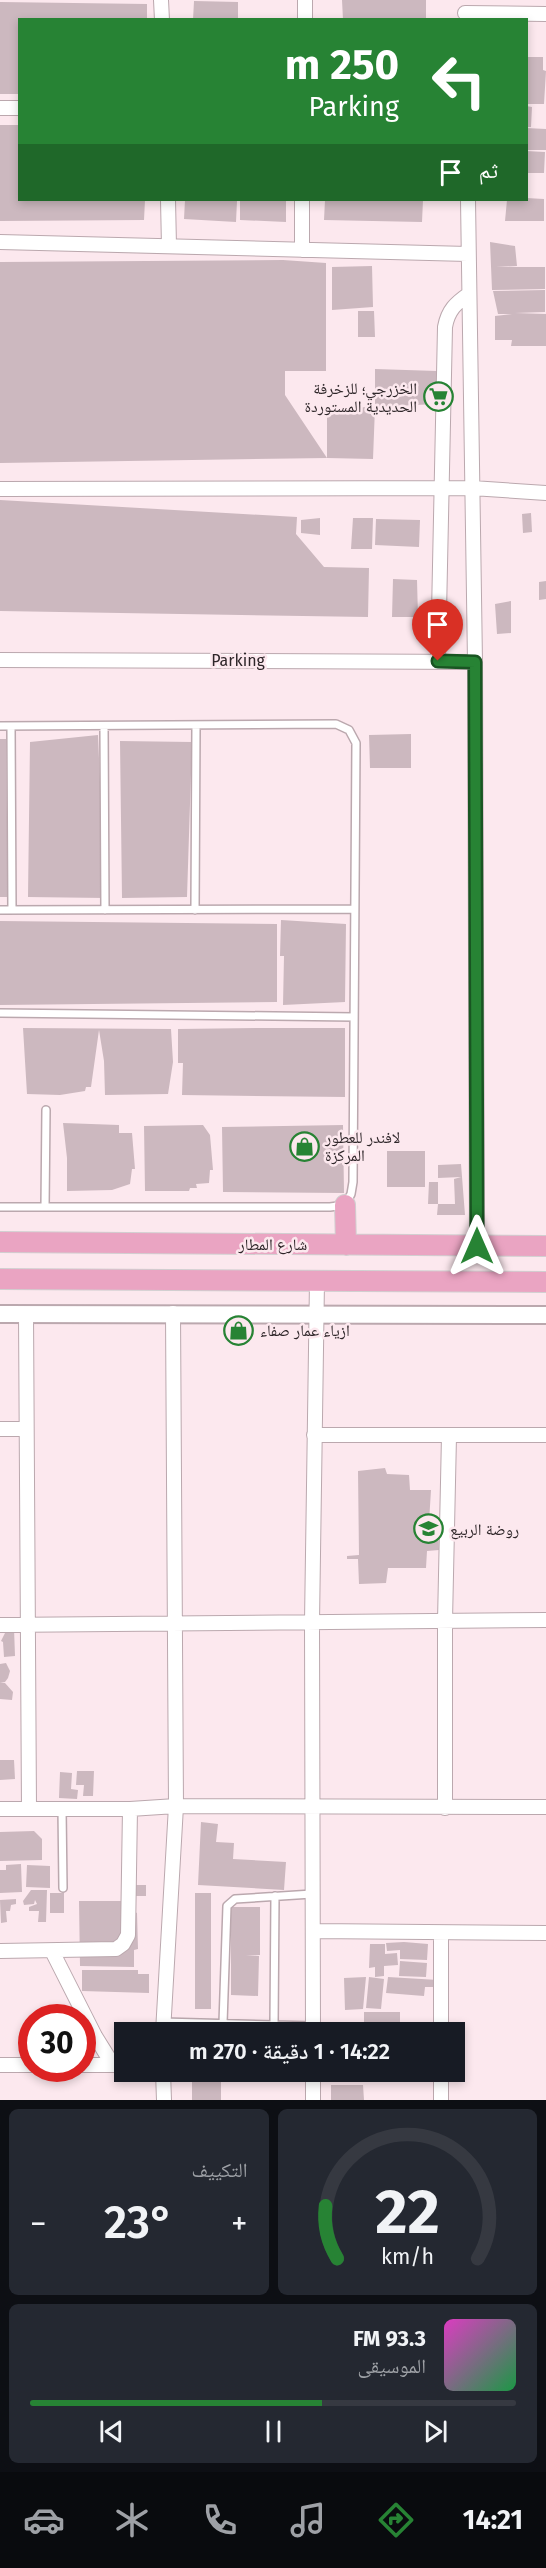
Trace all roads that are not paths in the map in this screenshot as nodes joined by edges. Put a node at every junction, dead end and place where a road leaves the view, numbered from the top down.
1 (161, 0) edge
2 (305, 0) edge
3 (465, 11) edge
4 (546, 14) edge
5 (162, 18) edge
6 (305, 18) edge
7 (0, 108) edge
8 (18, 108) edge
9 (168, 201) edge
10 (302, 201) edge
11 (468, 201) edge
12 (0, 242) edge
13 (169, 246) junction
14 (302, 250) junction
15 (468, 254) junction
16 (469, 294) junction
17 (472, 488) junction
18 (0, 489) edge
19 (441, 489) junction
20 (546, 493) edge
21 (0, 660) edge
22 (438, 661) junction
23 (475, 662) junction
24 (0, 726) edge
25 (10, 726) junction
26 (104, 726) junction
27 (196, 726) junction
28 (354, 909) junction
29 (0, 910) edge
30 (12, 910) junction
31 (105, 910) junction
32 (195, 910) junction
33 (0, 1013) edge
34 (354, 1017) junction
35 (46, 1110) dead end
36 (345, 1205) junction
37 (0, 1207) edge
38 (45, 1207) junction
39 (0, 1242) edge
40 (345, 1245) junction
41 (477, 1246) junction
42 (546, 1246) edge
43 (0, 1279) edge
44 (317, 1281) junction
45 (546, 1282) edge
46 (173, 1313) junction
47 (0, 1314) edge
48 (26, 1314) junction
49 (317, 1315) junction
50 (546, 1315) edge
51 (0, 1429) edge
52 (27, 1429) junction
53 (314, 1435) junction
54 (546, 1435) edge
55 (449, 1436) junction
56 (546, 1620) edge
57 (312, 1622) junction
58 (445, 1622) junction
59 (175, 1624) junction
60 (0, 1625) edge
61 (28, 1625) junction
62 (176, 1806) junction
63 (546, 1807) edge
64 (312, 1808) junction
65 (445, 1808) junction
66 (0, 1809) edge
67 (29, 1809) junction
68 (62, 1809) junction
69 (130, 1809) junction
70 (63, 1888) dead end
71 (312, 1894) junction
72 (275, 1896) junction
73 (312, 1931) junction
74 (441, 1933) junction
75 (546, 1933) edge
76 (52, 1951) junction
77 (0, 1952) edge
78 (163, 2022) edge
79 (223, 2022) edge
80 (274, 2022) edge
81 (313, 2022) edge
82 (441, 2022) edge
83 (114, 2059) edge
84 (0, 2065) edge
85 (18, 2065) edge
86 (96, 2065) edge
87 (114, 2065) edge
88 (163, 2082) edge
89 (313, 2082) edge
90 (441, 2082) edge
91 (164, 2100) edge
92 (313, 2100) edge
93 (441, 2100) edge

1 - 5 street
2 - 6 street
3 - 4 street
7 - 8 street
9 - 13 street
10 - 14 street
11 - 15 street
12 - 13 street
13 - 14 street
14 - 15 street
15 - 16 street
16 - 17 street
16 - 19 street
17 - 19 street
17 - 20 street
17 - 23 street
18 - 19 street
19 - 22 street
21 - 22 street, Parking
22 - 23 street, Parking
23 - 41 street
24 - 25 lane
25 - 26 lane
25 - 30 lane
26 - 27 lane
26 - 31 lane
27 - 28 lane
27 - 32 lane
28 - 32 lane
28 - 34 lane
29 - 30 lane
30 - 31 lane
31 - 32 lane
33 - 34 lane
34 - 36 lane
35 - 38 lane
36 - 38 lane
36 - 40 main road
37 - 38 lane
39 - 40 main road, شارع المطار
40 - 41 main road, شارع المطار
41 - 42 main road, شارع المطار
43 - 44 main road
44 - 45 main road
44 - 49 street
46 - 48 street
46 - 49 street
46 - 59 street
47 - 48 street
48 - 52 street
49 - 50 street
49 - 53 street
51 - 52 street
52 - 61 street
53 - 55 street
53 - 57 street
54 - 55 street
55 - 58 street
56 - 58 street
57 - 58 street
57 - 59 street
57 - 64 street
58 - 65 street
59 - 61 street
59 - 62 street
60 - 61 street
61 - 67 street
62 - 64 street
62 - 69 street
62 - 78 street
63 - 65 street
64 - 65 street
64 - 71 street
66 - 67 street
67 - 68 street
68 - 69 street
68 - 70 lane
69 - 76 street
71 - 72 lane
71 - 73 street
72 - 79 lane
72 - 80 lane
73 - 74 street
73 - 81 street
74 - 75 street
74 - 82 street
76 - 77 street
76 - 83 street
84 - 85 street
86 - 87 street
88 - 91 street
89 - 92 street
90 - 93 street

